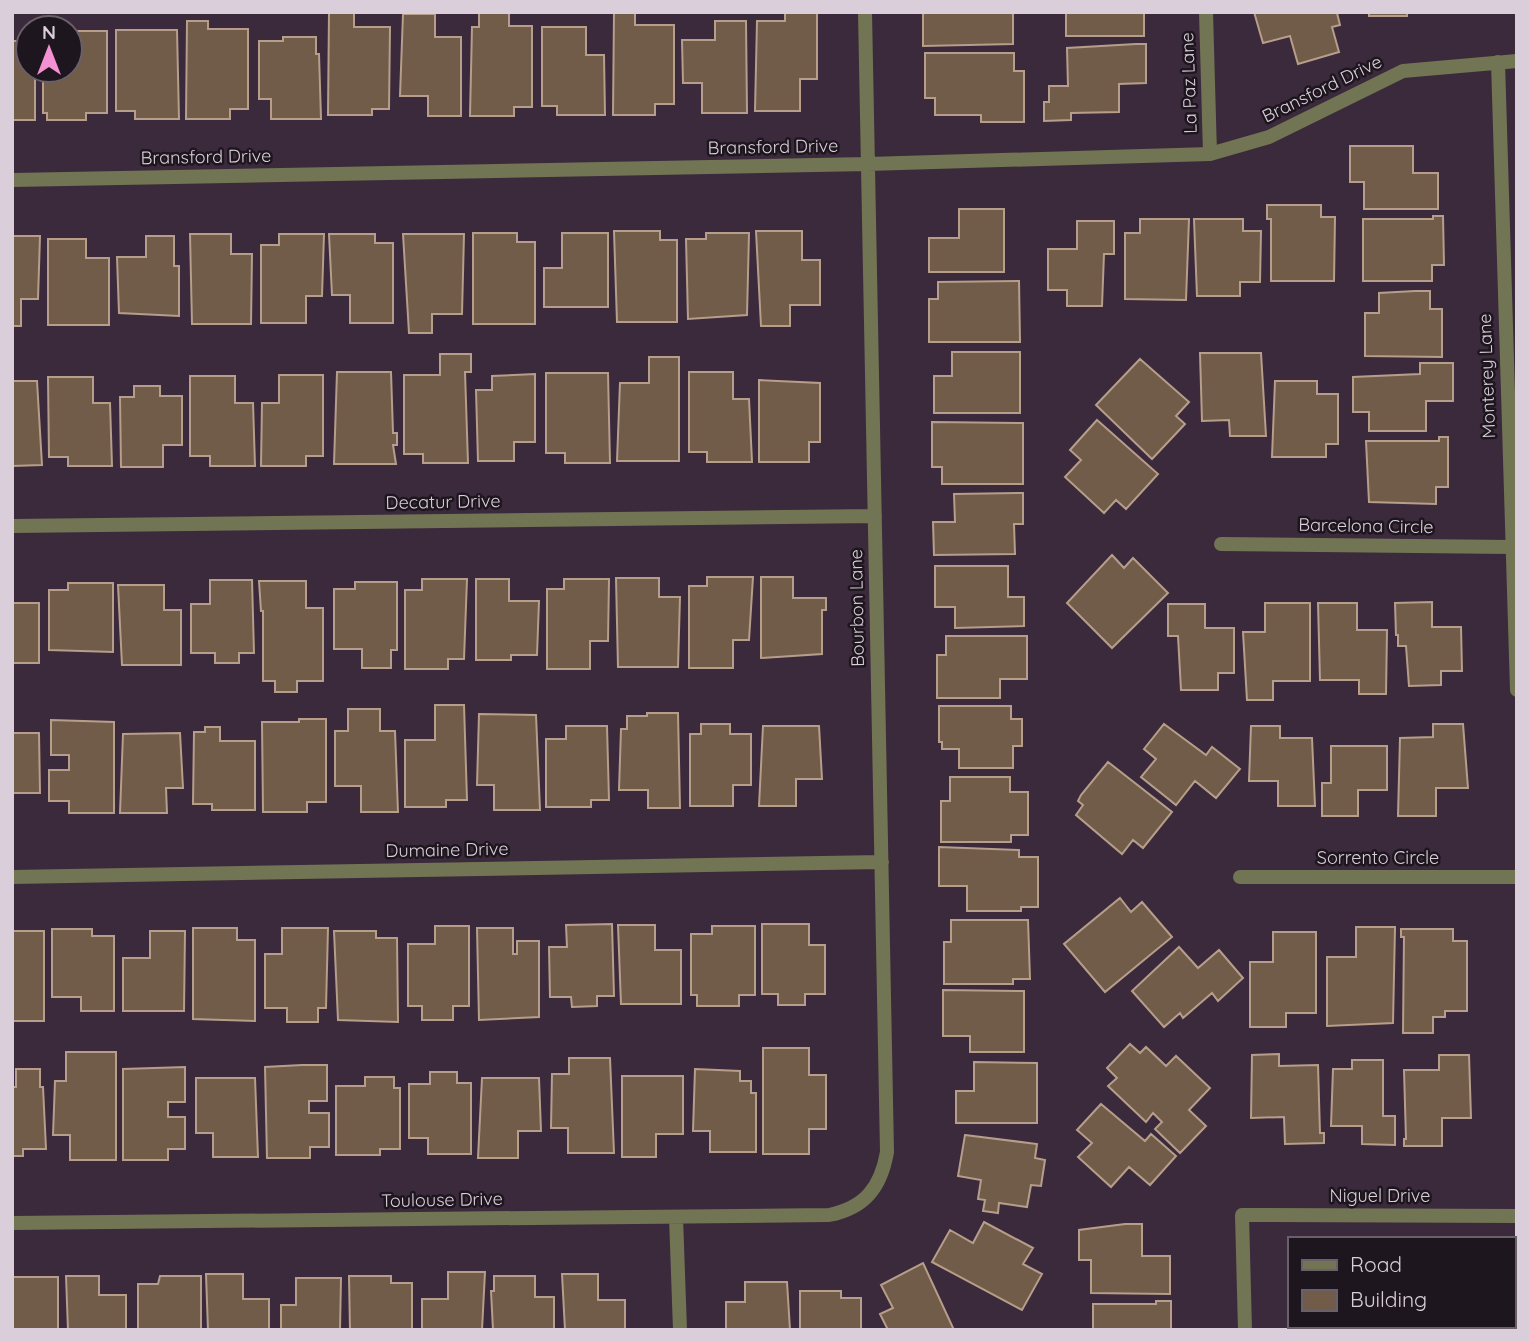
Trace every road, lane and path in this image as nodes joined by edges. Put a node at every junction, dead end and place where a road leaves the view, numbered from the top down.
1 (865, 12) edge
2 (1206, 12) edge
3 (1517, 61) edge
4 (1498, 62) junction
5 (1210, 153) junction
6 (868, 164) junction
7 (12, 180) edge
8 (875, 516) junction
9 (12, 526) edge
10 (1221, 544) dead end
11 (1511, 547) junction
12 (1517, 690) edge
13 (881, 862) junction
14 (12, 877) edge
15 (1240, 877) dead end
16 (1517, 877) edge
17 (868, 1198) joint
18 (1517, 1216) edge
19 (676, 1217) junction
20 (12, 1223) edge
21 (680, 1330) edge
22 (1245, 1330) edge

1 - 6 street, Bourbon Lane
2 - 5 street, La Paz Lane
3 - 4 street, Bransford Drive
4 - 5 street, Bransford Drive
4 - 11 street, Monterey Lane
5 - 6 street, Bransford Drive
6 - 7 street, Bransford Drive
6 - 8 street, Bourbon Lane
8 - 9 street, Decatur Drive
8 - 13 street, Bourbon Lane
10 - 11 street, Barcelona Circle
11 - 12 street, Monterey Lane
13 - 14 street, Dumaine Drive
13 - 17 street, Bourbon Lane
15 - 16 street, Sorrento Circle
17 - 19 street, Toulouse Drive
18 - 22 street, Niguel Drive
19 - 20 street, Toulouse Drive
19 - 21 street

